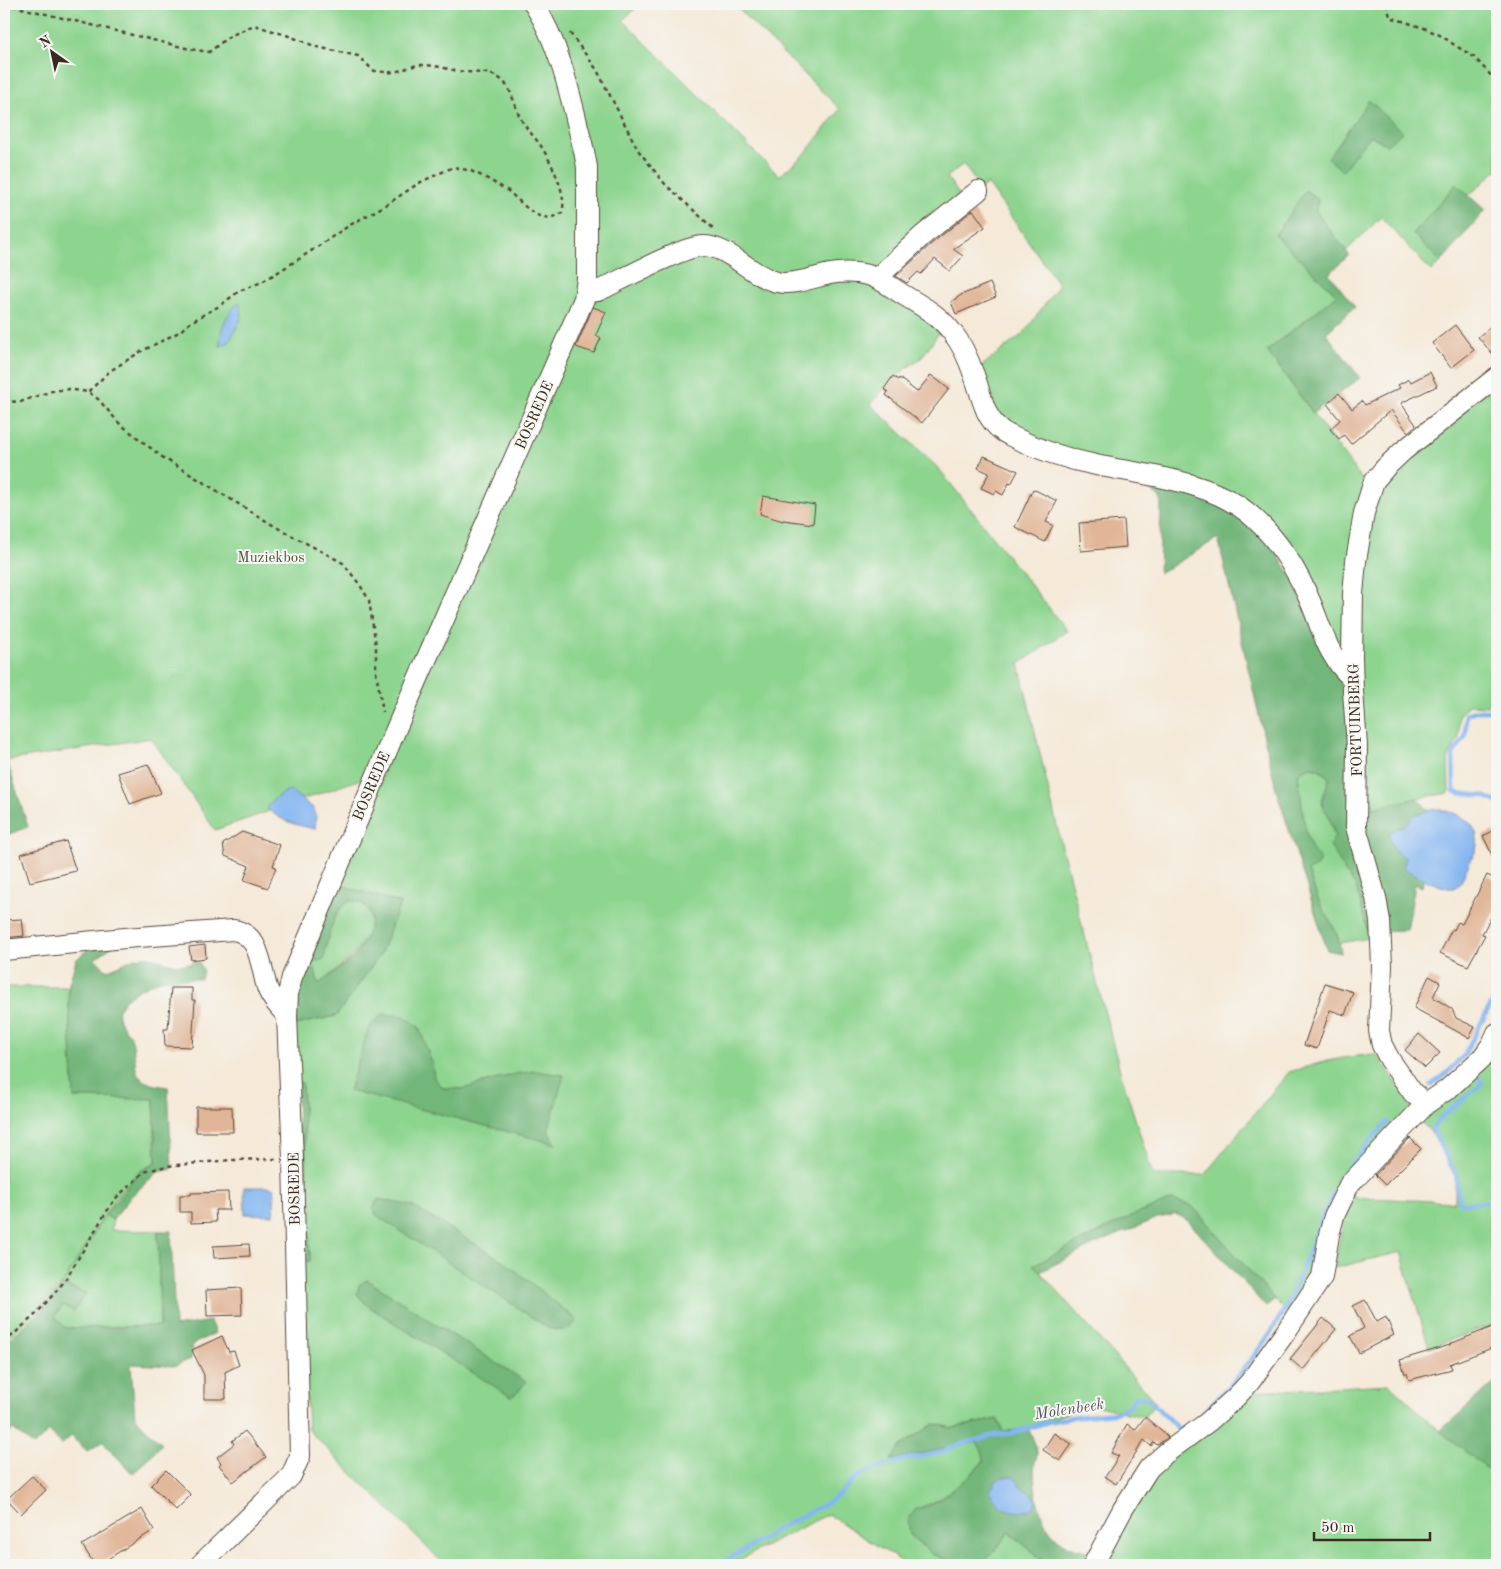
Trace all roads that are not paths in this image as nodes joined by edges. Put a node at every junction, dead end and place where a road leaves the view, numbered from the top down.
1 (534, 4) edge
2 (978, 191) dead end
3 (877, 278) junction
4 (586, 292) junction
5 (1497, 377) edge
6 (1352, 678) junction
7 (4, 950) edge
8 (287, 1016) junction
9 (1497, 1033) edge
10 (1426, 1104) junction
11 (200, 1565) edge
12 (1093, 1565) edge

1 - 4 street, BOSREDE
2 - 3 street
3 - 4 street
3 - 6 street
4 - 8 street, BOSREDE
5 - 6 street, FORTUINBERG
6 - 10 street, FORTUINBERG
7 - 8 street
8 - 11 street, BOSREDE
9 - 10 street
10 - 12 street

